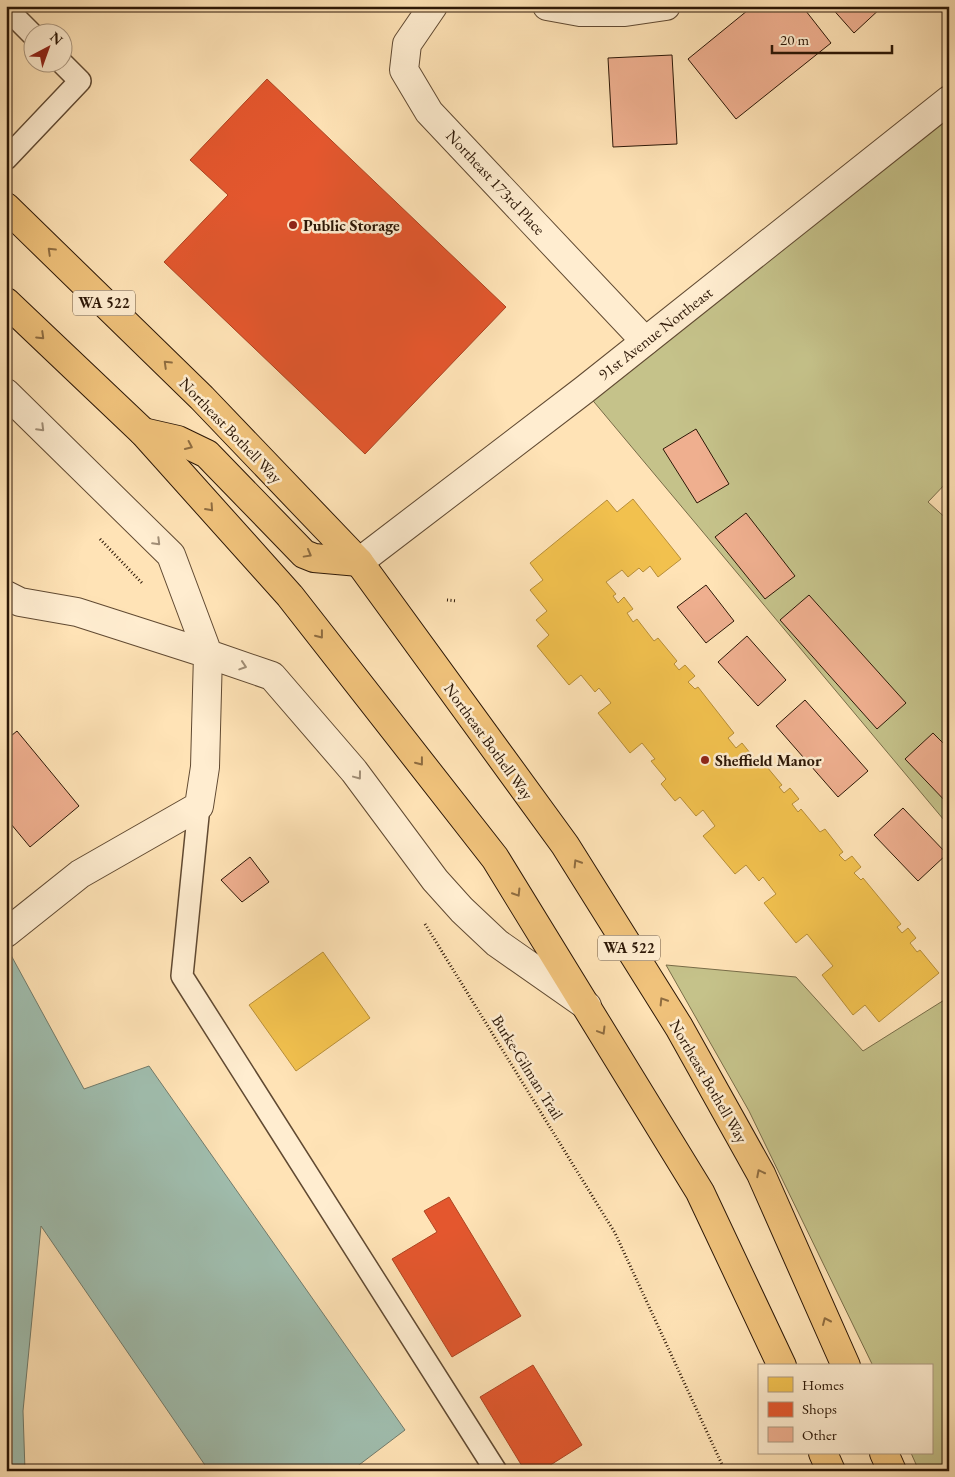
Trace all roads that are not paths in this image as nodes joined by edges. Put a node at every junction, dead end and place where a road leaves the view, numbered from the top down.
1 (433, 6) edge
2 (547, 6) edge
3 (666, 6) edge
4 (6, 8) edge
5 (22, 24) edge
6 (71, 72) edge
7 (949, 100) edge
8 (6, 159) edge
9 (6, 207) edge
10 (6, 302) edge
11 (645, 341) junction
12 (6, 393) edge
13 (142, 432) junction
14 (359, 562) junction
15 (6, 595) edge
16 (208, 654) junction
17 (199, 806) junction
18 (6, 933) edge
19 (587, 1006) junction
20 (781, 1364) edge
21 (845, 1364) edge
22 (823, 1454) edge
23 (884, 1454) edge
24 (496, 1471) edge
25 (831, 1471) edge
26 (892, 1471) edge

1 - 11 street, Northeast 173rd Place
2 - 3 street
4 - 5 lane
6 - 8 lane
7 - 11 street, 91st Avenue Northeast
14 -> 9 main road, Northeast Bothell Way / WA 522
10 -> 13 main road
11 - 14 street, 91st Avenue Northeast
12 -> 16 street
13 -> 14 main road
13 -> 19 main road
21 -> 14 main road, Northeast Bothell Way / WA 522
15 - 16 street
16 - 17 street
16 -> 19 street
17 - 18 street
17 - 24 lane
19 -> 20 main road
22 - 25 main road
23 - 26 main road

